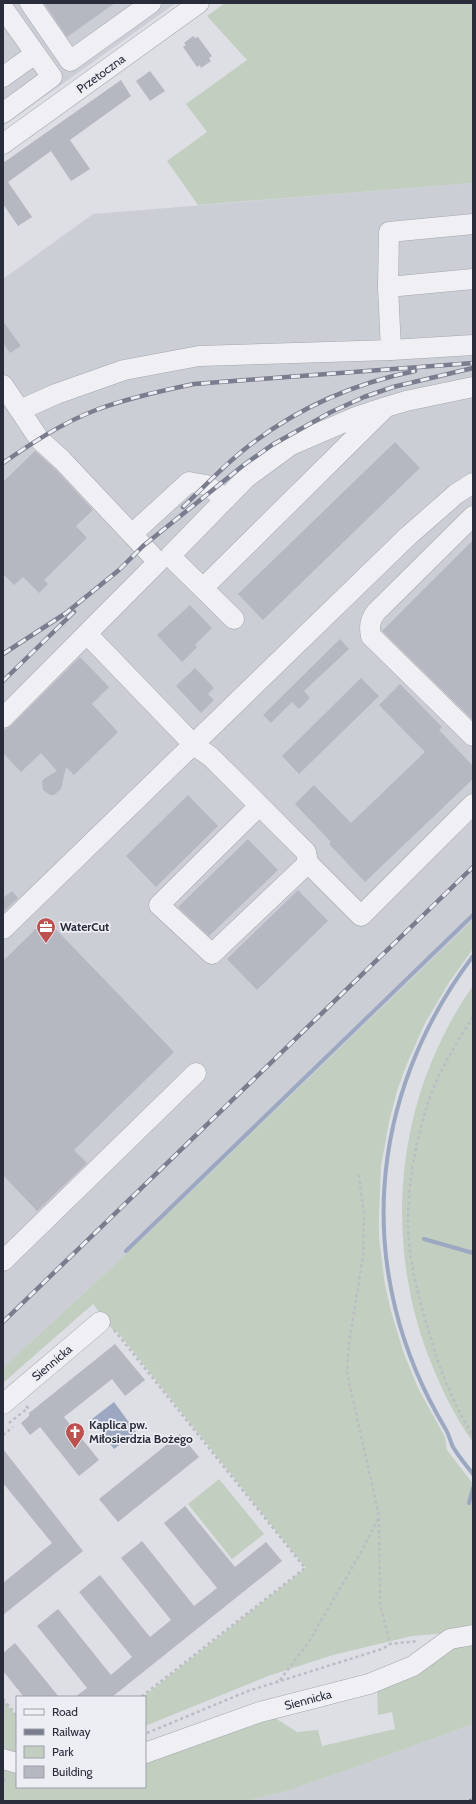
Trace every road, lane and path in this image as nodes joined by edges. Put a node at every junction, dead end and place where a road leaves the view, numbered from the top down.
1 (30, 3) edge
2 (151, 3) edge
3 (199, 3) edge
4 (3, 8) edge
5 (35, 54) junction
6 (3, 77) edge
7 (3, 113) edge
8 (3, 144) edge
9 (473, 224) edge
10 (473, 279) edge
11 (388, 287) junction
12 (473, 344) edge
13 (391, 350) junction
14 (3, 385) edge
15 (473, 387) edge
16 (386, 407) junction
17 (20, 410) junction
18 (473, 483) edge
19 (226, 499) junction
20 (473, 516) edge
21 (132, 534) junction
22 (203, 588) junction
23 (234, 619) dead end
24 (87, 634) junction
25 (3, 718) edge
26 (473, 736) edge
27 (194, 744) junction
28 (473, 804) edge
29 (260, 806) junction
30 (308, 863) junction
31 (3, 929) edge
32 (473, 1017) edge
33 (196, 1072) dead end
34 (360, 1175) dead end
35 (3, 1261) edge
36 (108, 1326) joint
37 (3, 1404) edge
38 (13, 1427) dead end
39 (3, 1435) edge
40 (473, 1435) edge
41 (379, 1516) junction
42 (470, 1636) edge
43 (420, 1641) dead end
44 (390, 1644) junction
45 (280, 1680) junction
46 (143, 1696) edge
47 (3, 1699) edge
48 (16, 1715) edge
49 (146, 1734) edge
50 (146, 1753) edge
51 (3, 1759) edge
52 (16, 1763) edge

1 - 2 street
3 - 8 street, Przetoczna
4 - 5 street
5 - 6 street
5 - 7 street
9 - 11 street
10 - 11 street
11 - 13 street
12 - 13 street
13 - 17 street
14 - 17 street
15 - 16 street
16 - 19 street
16 - 22 street
17 - 21 street
18 - 27 street
19 - 21 street
19 - 22 street
20 - 26 street
21 - 24 street
22 - 23 street
24 - 25 street
24 - 27 street
27 - 29 street
27 - 31 street
28 - 30 street
29 - 30 street
29 - 30 street
32 - 40 path
33 - 35 street
34 - 41 path
36 - 37 street, Siennicka
36 - 46 path
38 - 39 path
41 - 44 path
41 - 45 path
42 - 50 street, Siennicka
43 - 44 path
44 - 45 path
45 - 49 path
47 - 48 path
51 - 52 street

